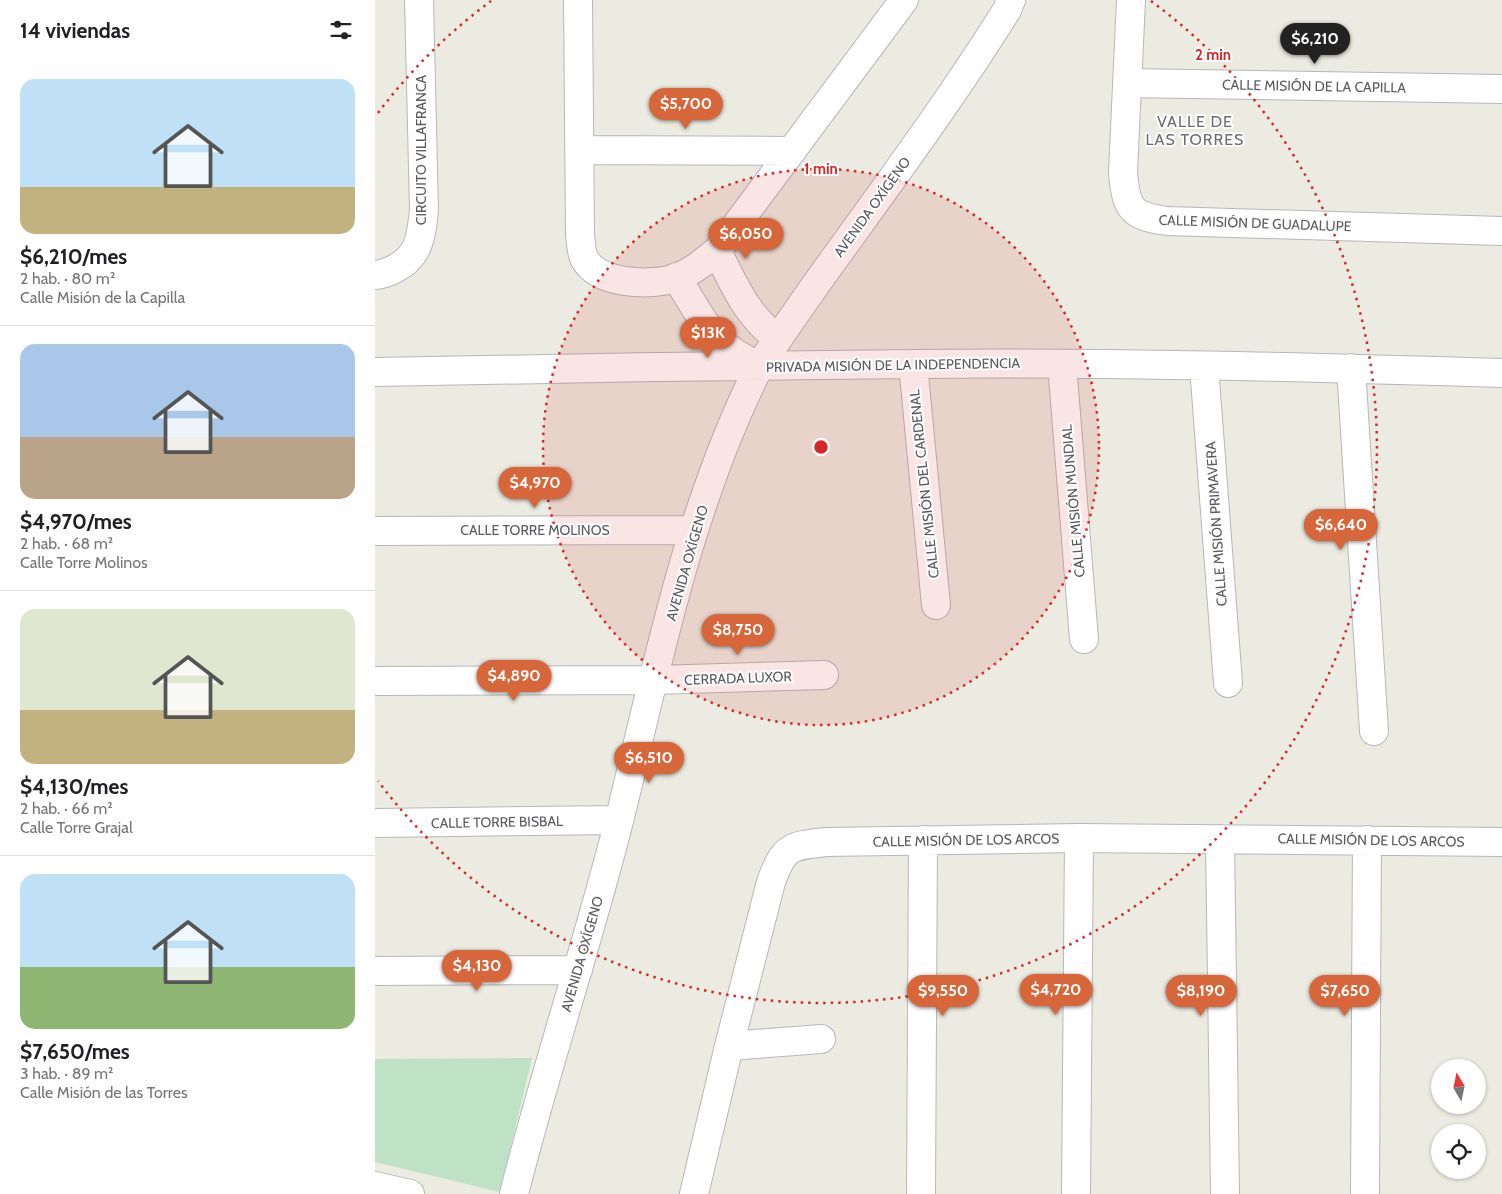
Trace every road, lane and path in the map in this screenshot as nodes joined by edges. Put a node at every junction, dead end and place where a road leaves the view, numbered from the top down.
1 (419, 0) edge
2 (578, 0) edge
3 (903, 0) edge
4 (1011, 0) edge
5 (1131, 0) edge
6 (1127, 84) junction
7 (1502, 89) edge
8 (579, 150) junction
9 (792, 151) junction
10 (1502, 231) edge
11 (717, 251) junction
12 (375, 276) edge
13 (676, 278) junction
14 (778, 339) junction
15 (913, 364) junction
16 (1062, 364) junction
17 (759, 366) junction
18 (1204, 366) junction
19 (1351, 368) junction
20 (375, 372) edge
21 (1502, 373) edge
22 (695, 530) junction
23 (375, 531) edge
24 (936, 605) dead end
25 (1084, 639) dead end
26 (824, 675) dead end
27 (375, 680) edge
28 (653, 680) junction
29 (1228, 683) dead end
30 (1374, 732) dead end
31 (619, 820) junction
32 (375, 823) edge
33 (1079, 838) junction
34 (1220, 839) junction
35 (923, 840) junction
36 (1367, 840) junction
37 (1502, 842) edge
38 (578, 970) junction
39 (375, 971) edge
40 (821, 1039) dead end
41 (729, 1046) junction
42 (375, 1186) edge
43 (410, 1194) edge
44 (514, 1194) edge
45 (694, 1194) edge
46 (921, 1194) edge
47 (1076, 1194) edge
48 (1225, 1194) edge
49 (1365, 1194) edge

1 - 12 street, CIRCUITO VILLAFRANCA
2 - 8 street
3 - 9 street
4 - 14 street, AVENIDA OXÍGENO
5 - 6 street, CALLE MISIÓN DE GUADALUPE
6 - 7 street, CALLE MISIÓN DE LA CAPILLA
6 - 10 street, CALLE MISIÓN DE GUADALUPE
8 - 9 street
8 - 13 street
9 - 11 street
11 - 13 street
11 - 14 street
13 - 17 street
14 - 17 street, AVENIDA OXÍGENO
15 - 16 street, PRIVADA MISIÓN DE LA INDEPENDENCIA
15 - 17 street, PRIVADA MISIÓN DE LA INDEPENDENCIA
15 - 24 street, CALLE MISIÓN DEL CARDENAL
16 - 18 street, PRIVADA MISIÓN DE LA INDEPENDENCIA
16 - 25 street, CALLE MISIÓN MUNDIAL
17 - 20 street, PRIVADA MISIÓN DE LA INDEPENDENCIA
17 - 22 street, AVENIDA OXÍGENO
18 - 19 street, PRIVADA MISIÓN DE LA INDEPENDENCIA
18 - 29 street, CALLE MISIÓN PRIMAVERA
19 - 21 street, PRIVADA MISIÓN DE LA INDEPENDENCIA
19 - 30 street
22 - 23 street, CALLE TORRE MOLINOS
22 - 28 street, AVENIDA OXÍGENO
26 - 28 street, CERRADA LUXOR
27 - 28 street, CERRADA LUXOR
28 - 31 street, AVENIDA OXÍGENO
31 - 32 street, CALLE TORRE BISBAL
31 - 38 street, AVENIDA OXÍGENO
33 - 34 street, CALLE MISIÓN DE LOS ARCOS
33 - 35 street, CALLE MISIÓN DE LOS ARCOS
33 - 47 street
34 - 36 street, CALLE MISIÓN DE LOS ARCOS
34 - 48 street
35 - 41 street, CALLE MISIÓN DE LOS ARCOS
35 - 46 street
36 - 37 street, CALLE MISIÓN DE LOS ARCOS
36 - 49 street
38 - 39 street
38 - 44 street, AVENIDA OXÍGENO
40 - 41 street
41 - 45 street, CALLE MISIÓN DE LOS ARCOS
42 - 43 street

